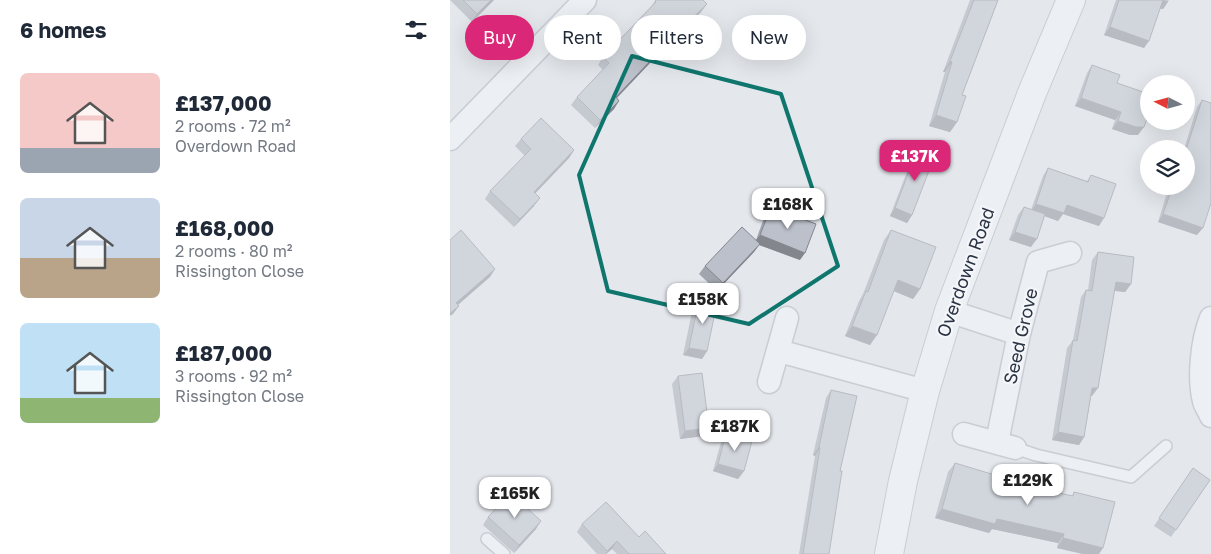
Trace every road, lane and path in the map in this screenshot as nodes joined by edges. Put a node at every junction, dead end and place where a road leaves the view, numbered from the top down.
1 (585, 0) edge
2 (1071, 0) edge
3 (450, 139) edge
4 (1070, 254) dead end
5 (949, 311) junction
6 (787, 318) dead end
7 (1211, 318) edge
8 (1019, 334) junction
9 (778, 351) junction
10 (769, 382) dead end
11 (926, 391) junction
12 (1211, 416) edge
13 (964, 434) dead end
14 (1006, 445) junction
15 (1166, 446) dead end
16 (487, 539) dead end
17 (504, 554) edge
18 (889, 554) edge

1 - 3 street
2 - 5 street, Overdown Road
4 - 8 street, Seed Grove
5 - 8 street
5 - 11 street, Overdown Road
6 - 9 street
7 - 12 street
8 - 14 street, Seed Grove
9 - 10 street
9 - 11 street
11 - 18 street, Overdown Road
13 - 14 street
14 - 15 lane
16 - 17 lane

